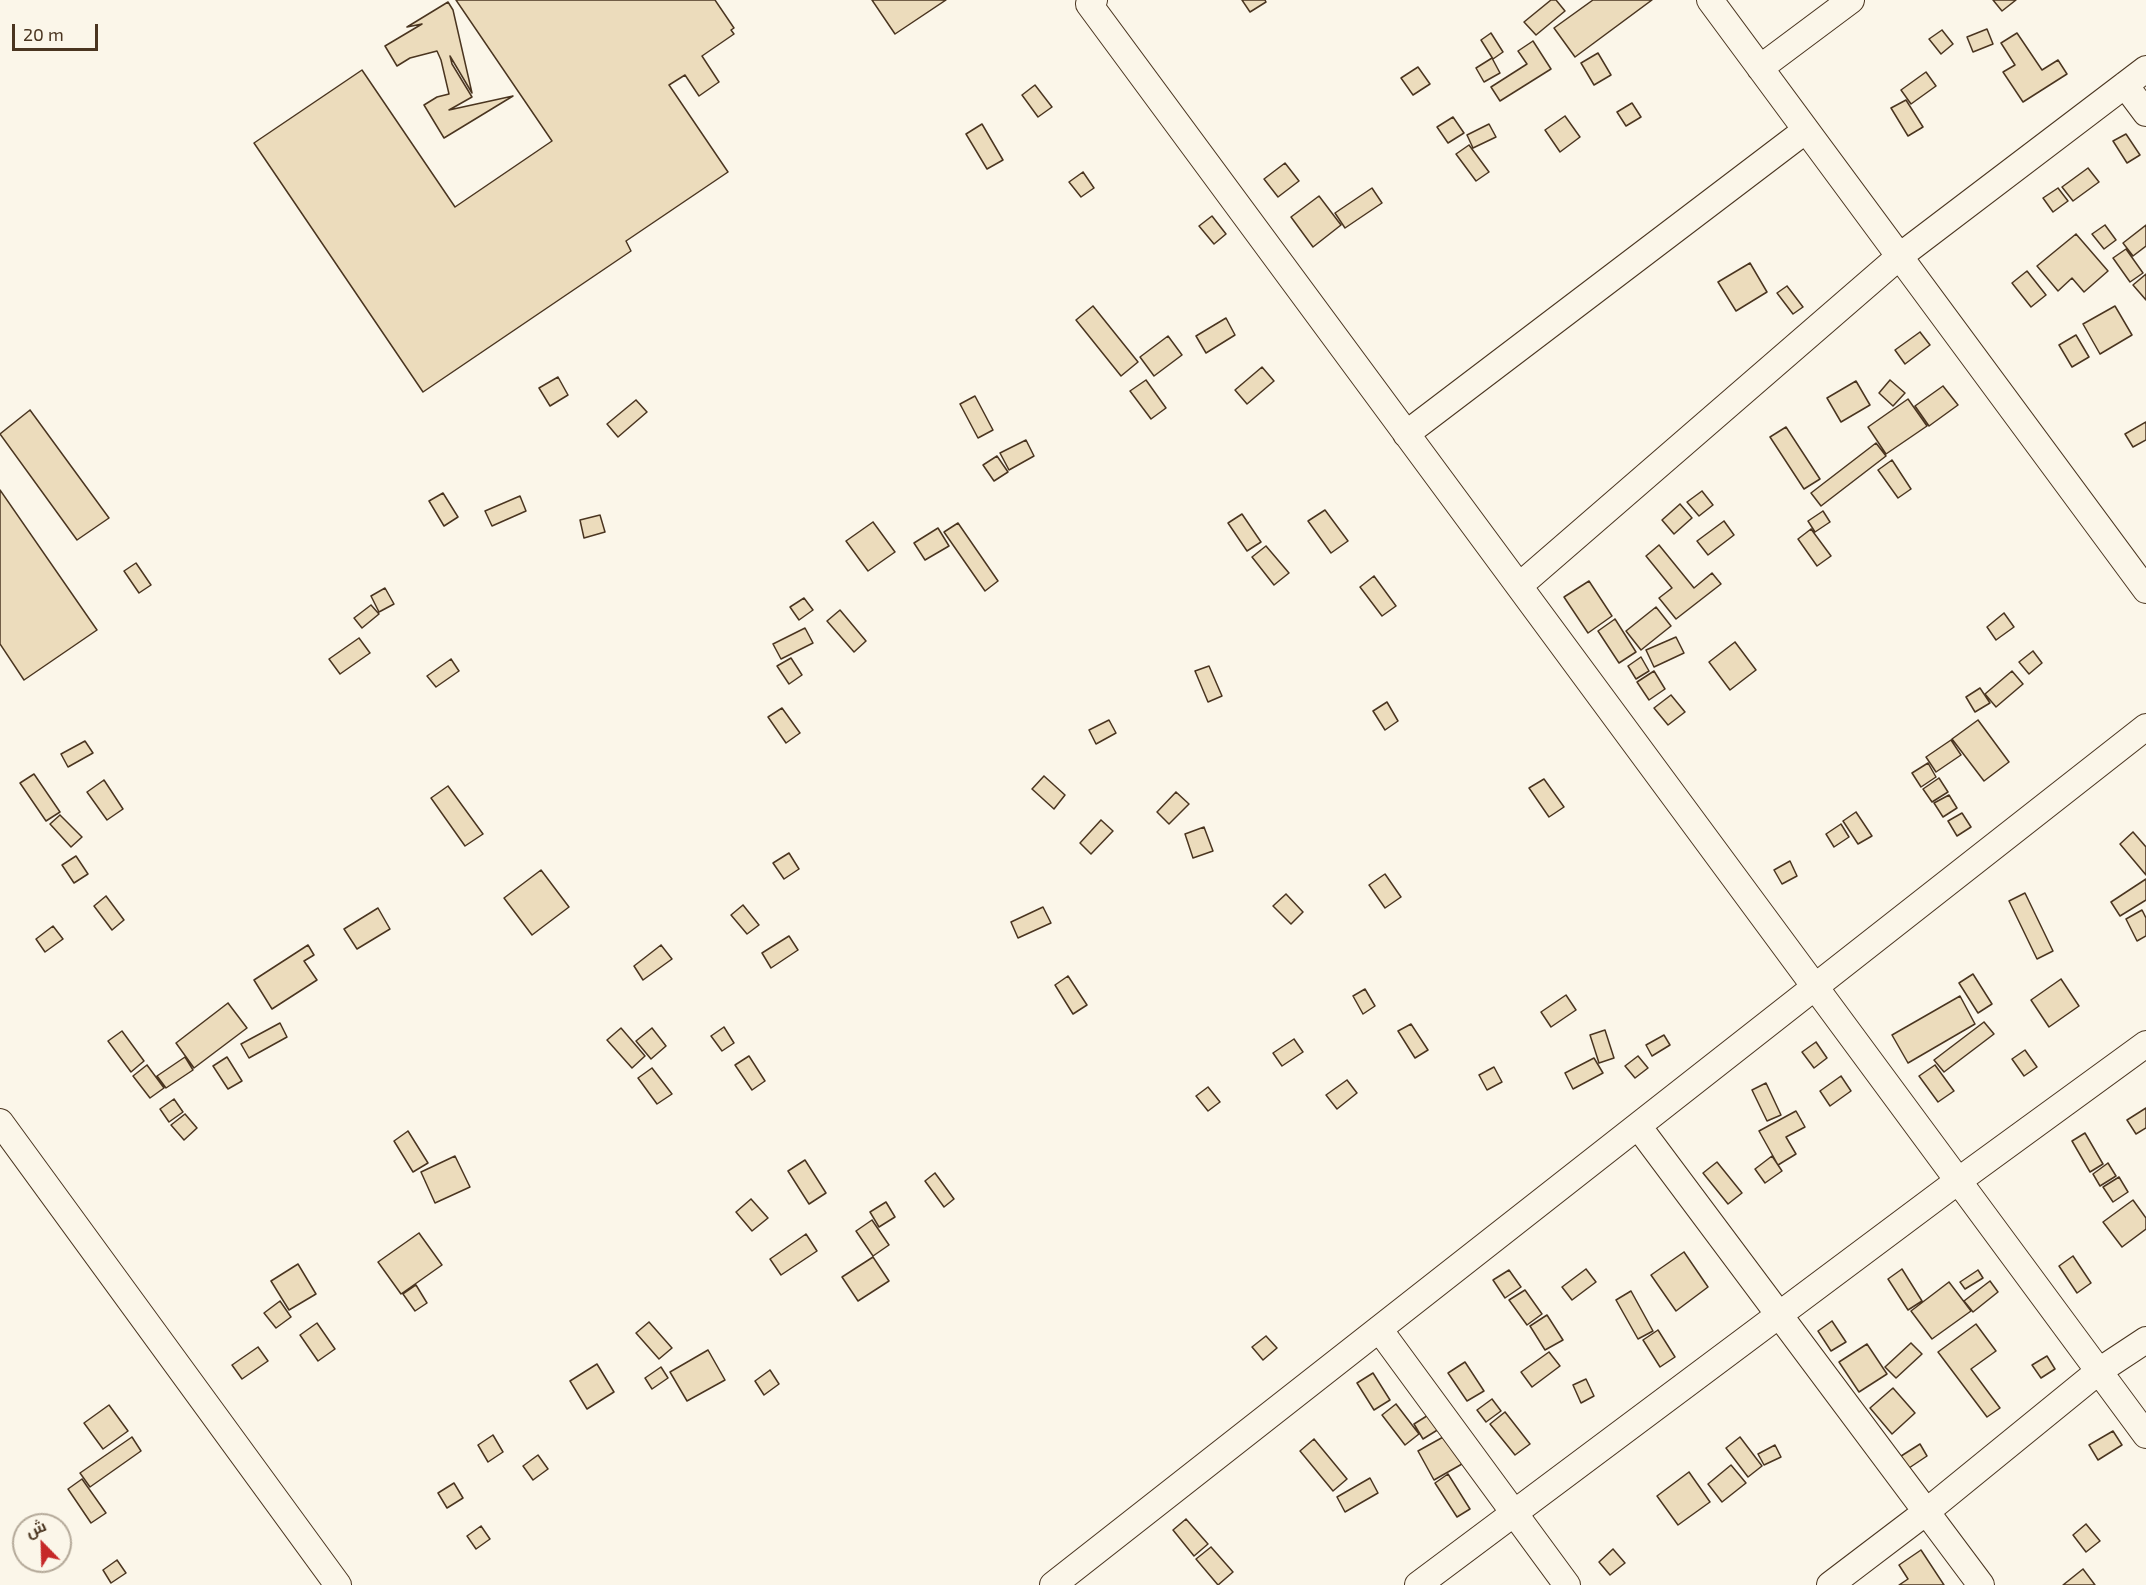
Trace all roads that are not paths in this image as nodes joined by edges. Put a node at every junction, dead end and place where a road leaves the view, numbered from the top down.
1 (1094, 0) edge
2 (1710, 0) edge
3 (1851, 0) edge
4 (1760, 69) junction
5 (2146, 69) edge
6 (2125, 85) junction
7 (2146, 113) edge
8 (1806, 130) junction
9 (1900, 256) junction
10 (1406, 434) junction
11 (1519, 586) junction
12 (2146, 590) edge
13 (2146, 727) edge
14 (1815, 987) junction
15 (2146, 1044) edge
16 (0, 1122) edge
17 (1638, 1126) junction
18 (1958, 1181) junction
19 (1779, 1315) junction
20 (1379, 1329) junction
21 (2146, 1340) edge
22 (2099, 1371) junction
23 (2146, 1435) edge
24 (1926, 1512) junction
25 (1514, 1513) junction
26 (338, 1585) edge
27 (1053, 1585) edge
28 (1418, 1585) edge
29 (1567, 1585) edge
30 (1830, 1585) edge
31 (1981, 1585) edge

1 - 10 street
2 - 4 street
3 - 4 street
4 - 8 street
5 - 6 street
6 - 7 street
6 - 9 street
8 - 9 street
8 - 10 street
9 - 11 street
9 - 12 street
10 - 11 street
11 - 14 street
13 - 14 street
14 - 17 street
14 - 18 street
15 - 18 street
16 - 26 street
17 - 19 street
17 - 20 street
18 - 19 street
18 - 22 street
19 - 24 street
19 - 25 street
20 - 25 street
20 - 27 street
21 - 22 street
22 - 23 street
22 - 24 street
24 - 30 street
24 - 31 street
25 - 28 street
25 - 29 street

